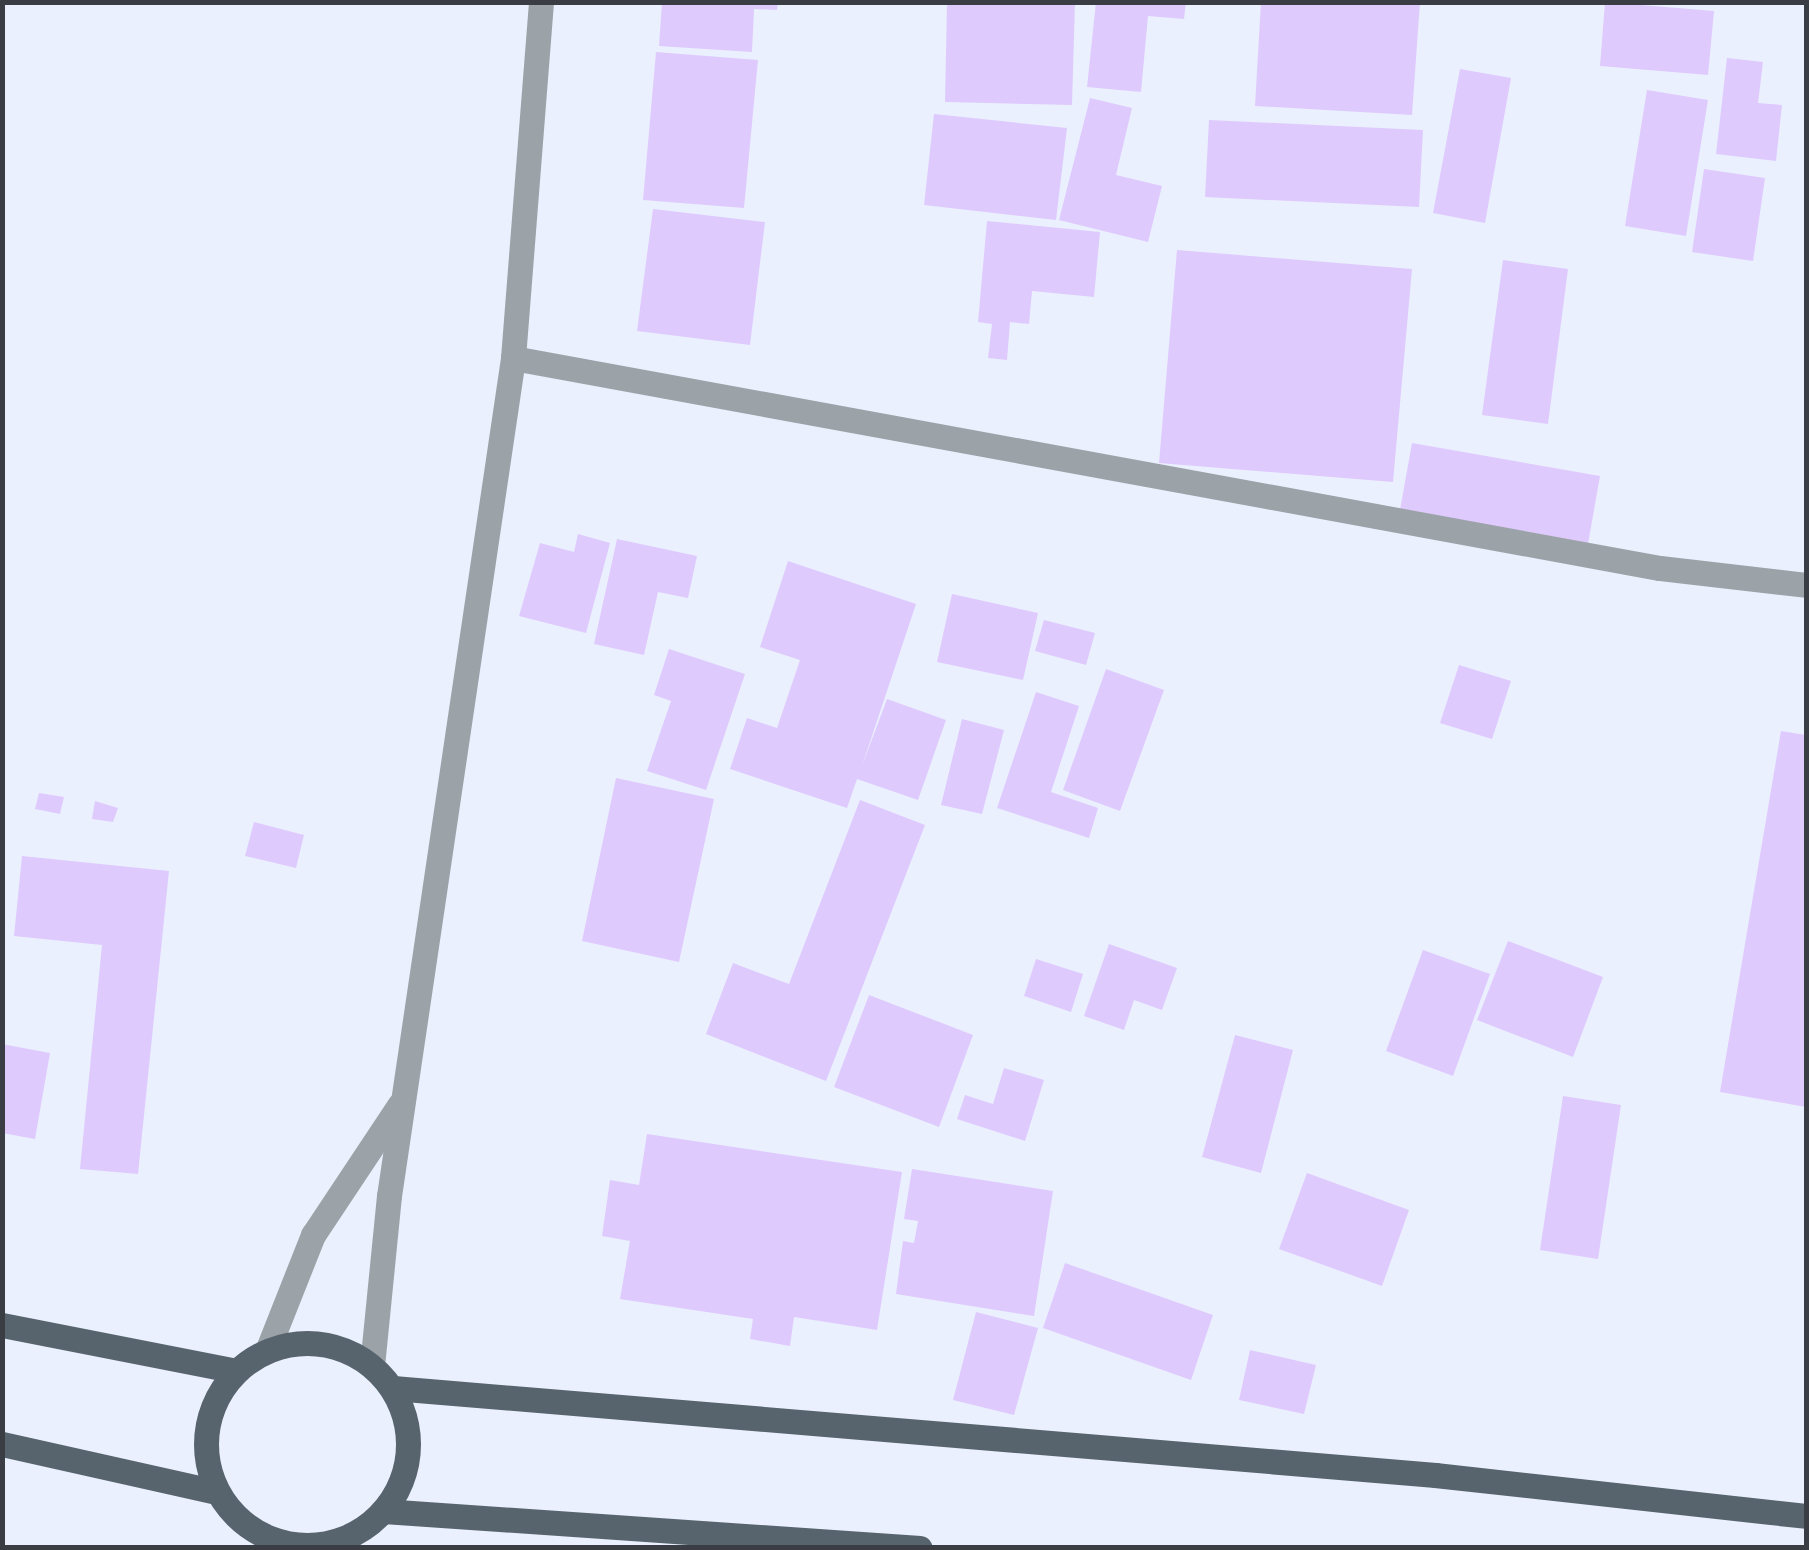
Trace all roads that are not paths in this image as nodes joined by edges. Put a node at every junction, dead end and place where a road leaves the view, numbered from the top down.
1 (541, 2) edge
2 (512, 358) junction
3 (1806, 585) edge
4 (406, 1096) junction
5 (2, 1326) edge
6 (268, 1351) junction
7 (372, 1366) junction
8 (236, 1371) junction
9 (393, 1388) junction
10 (2, 1444) edge
11 (217, 1492) junction
12 (383, 1511) junction
13 (1806, 1516) edge
14 (271, 1544) edge
15 (920, 1548) edge

1 - 2 street
2 - 3 street
2 - 4 street
4 - 6 street
4 - 7 street
5 - 8 main road
6 - 7 main road
6 - 8 main road
7 - 9 main road
8 - 11 main road
9 - 12 main road
9 - 13 main road
10 - 11 main road
11 - 14 main road
12 - 14 main road
12 - 15 main road

